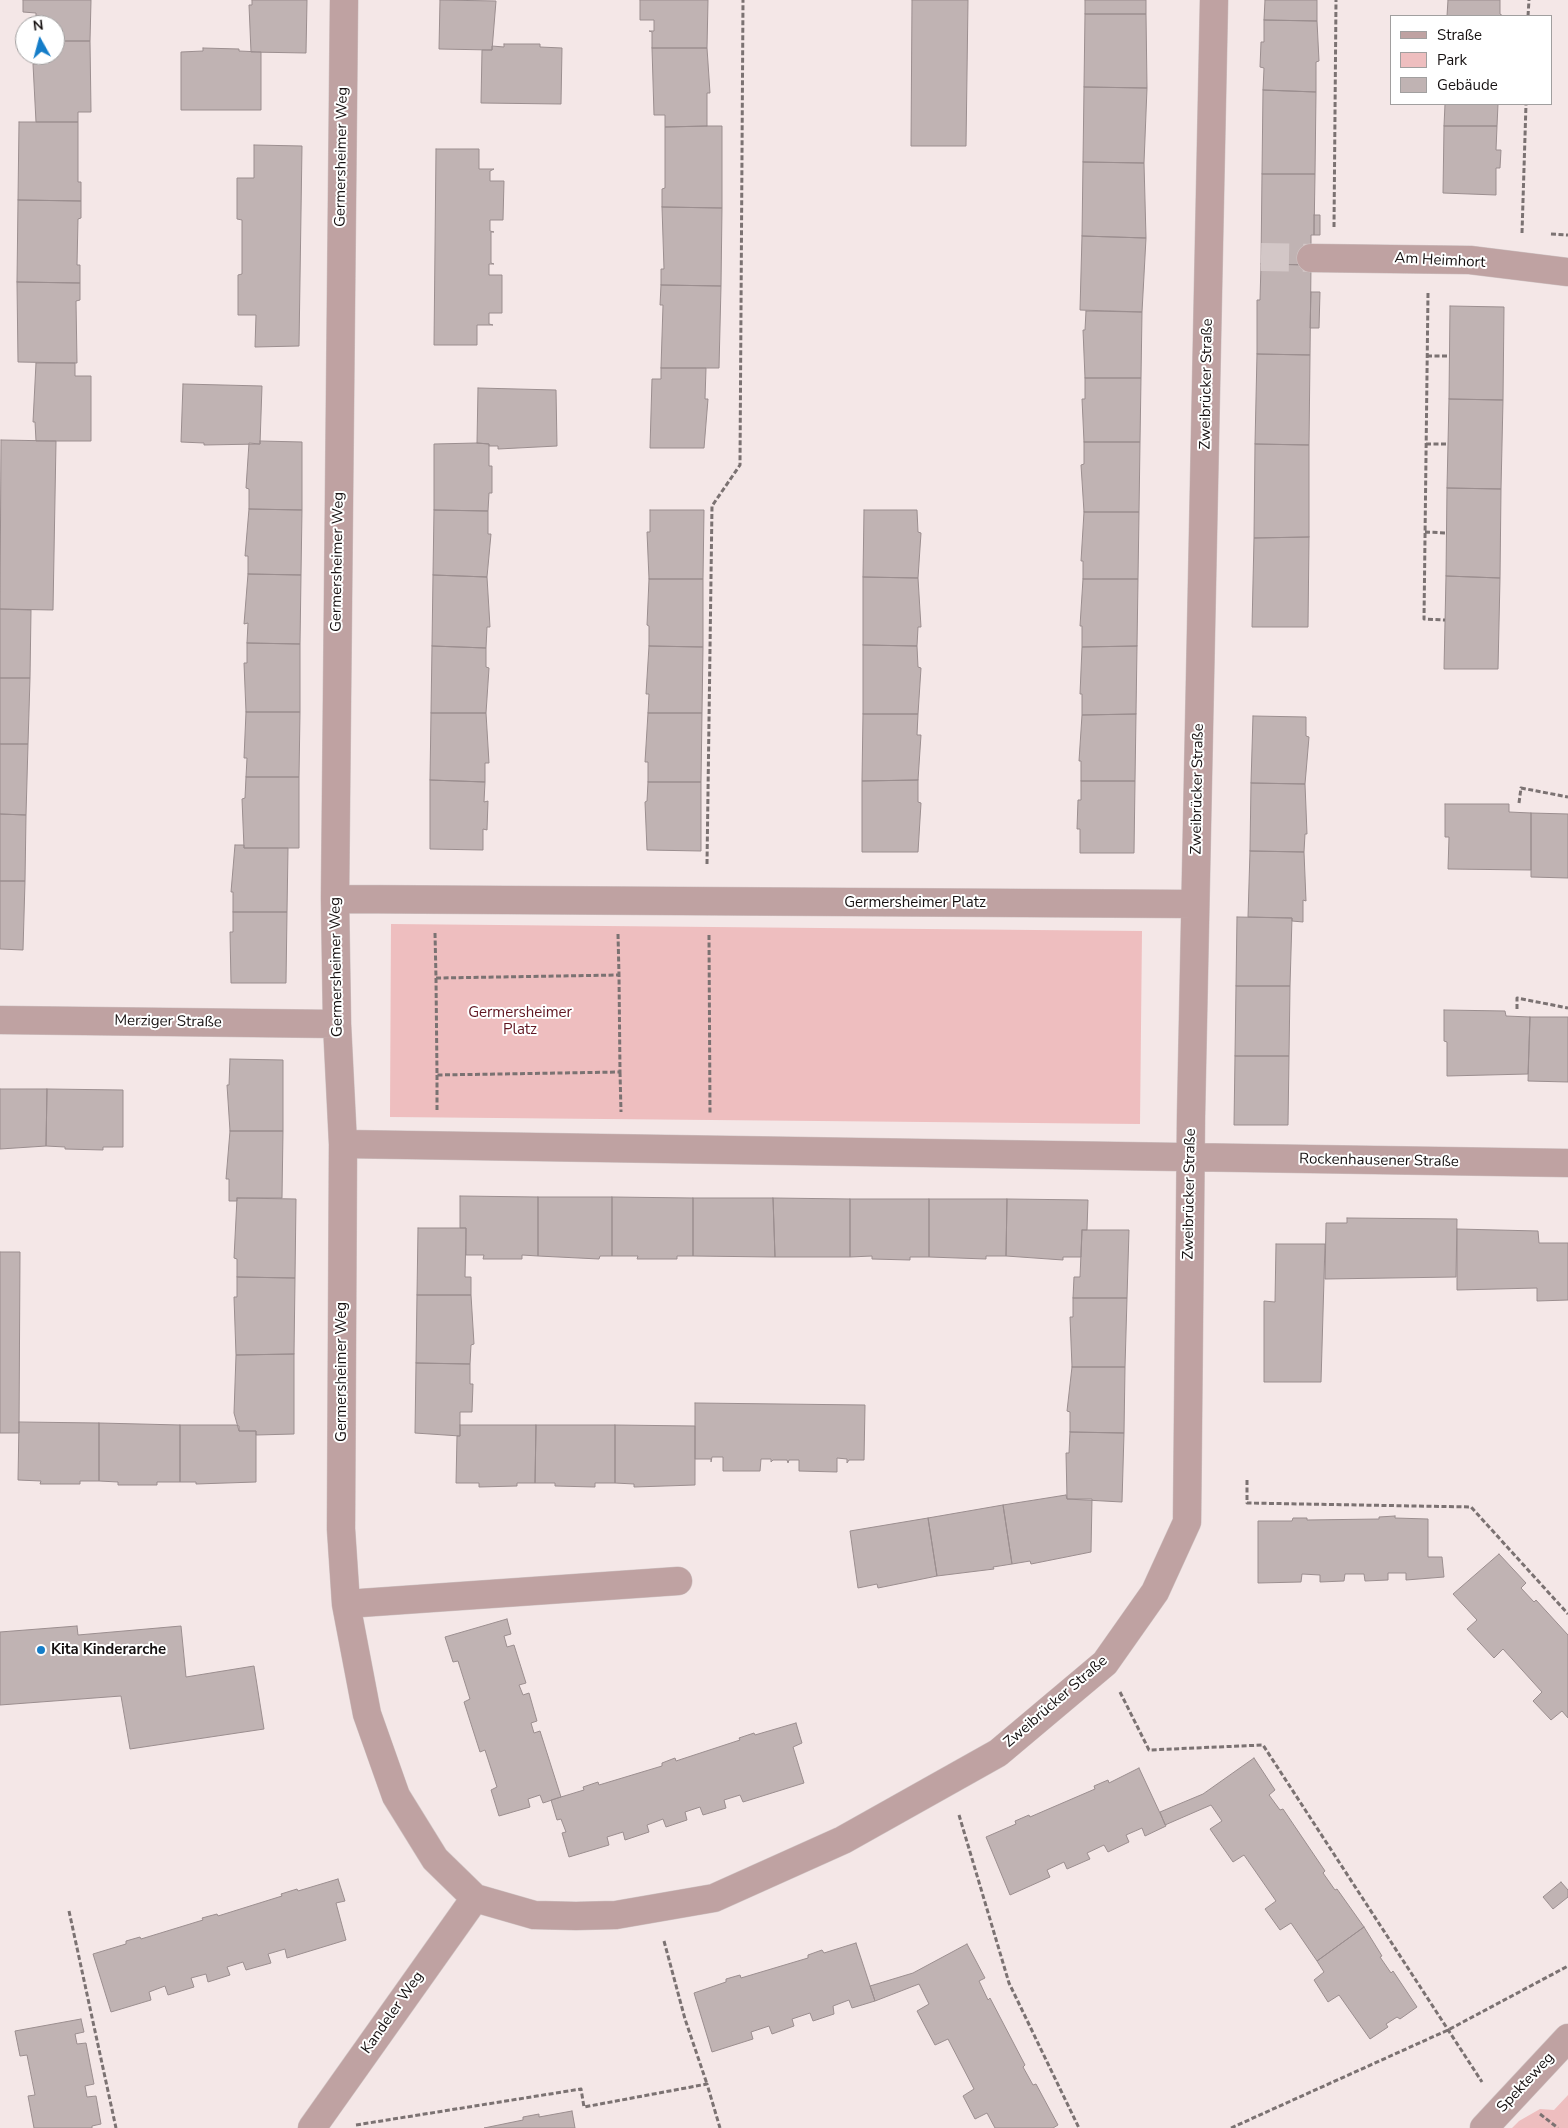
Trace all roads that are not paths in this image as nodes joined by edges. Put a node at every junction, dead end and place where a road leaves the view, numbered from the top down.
1 (344, 0) edge
2 (1214, 0) edge
3 (1322, 258) tunnel mouth
4 (1568, 272) edge
5 (335, 899) junction
6 (1195, 904) junction
7 (0, 1020) edge
8 (337, 1024) junction
9 (343, 1144) junction
10 (1191, 1158) junction
11 (1568, 1163) edge
12 (678, 1581) dead end
13 (346, 1604) junction
14 (475, 1898) junction
15 (1568, 2038) edge
16 (312, 2128) edge
17 (1484, 2128) edge

1 - 5 street, Germersheimer Weg
2 - 6 street, Zweibrücker Straße
3 - 4 street, Am Heimhort
5 - 6 street, Germersheimer Platz
5 - 8 street, Germersheimer Weg
6 - 10 street, Zweibrücker Straße
7 - 8 street, Merziger Straße
8 - 9 street, Germersheimer Weg
9 - 10 street
9 - 13 street, Germersheimer Weg
10 - 11 street, Rockenhausener Straße
10 - 14 street, Zweibrücker Straße
12 - 13 street
13 - 14 street, Germersheimer Weg
14 - 16 street, Kandeler Weg
15 - 17 street, Spekteweg

